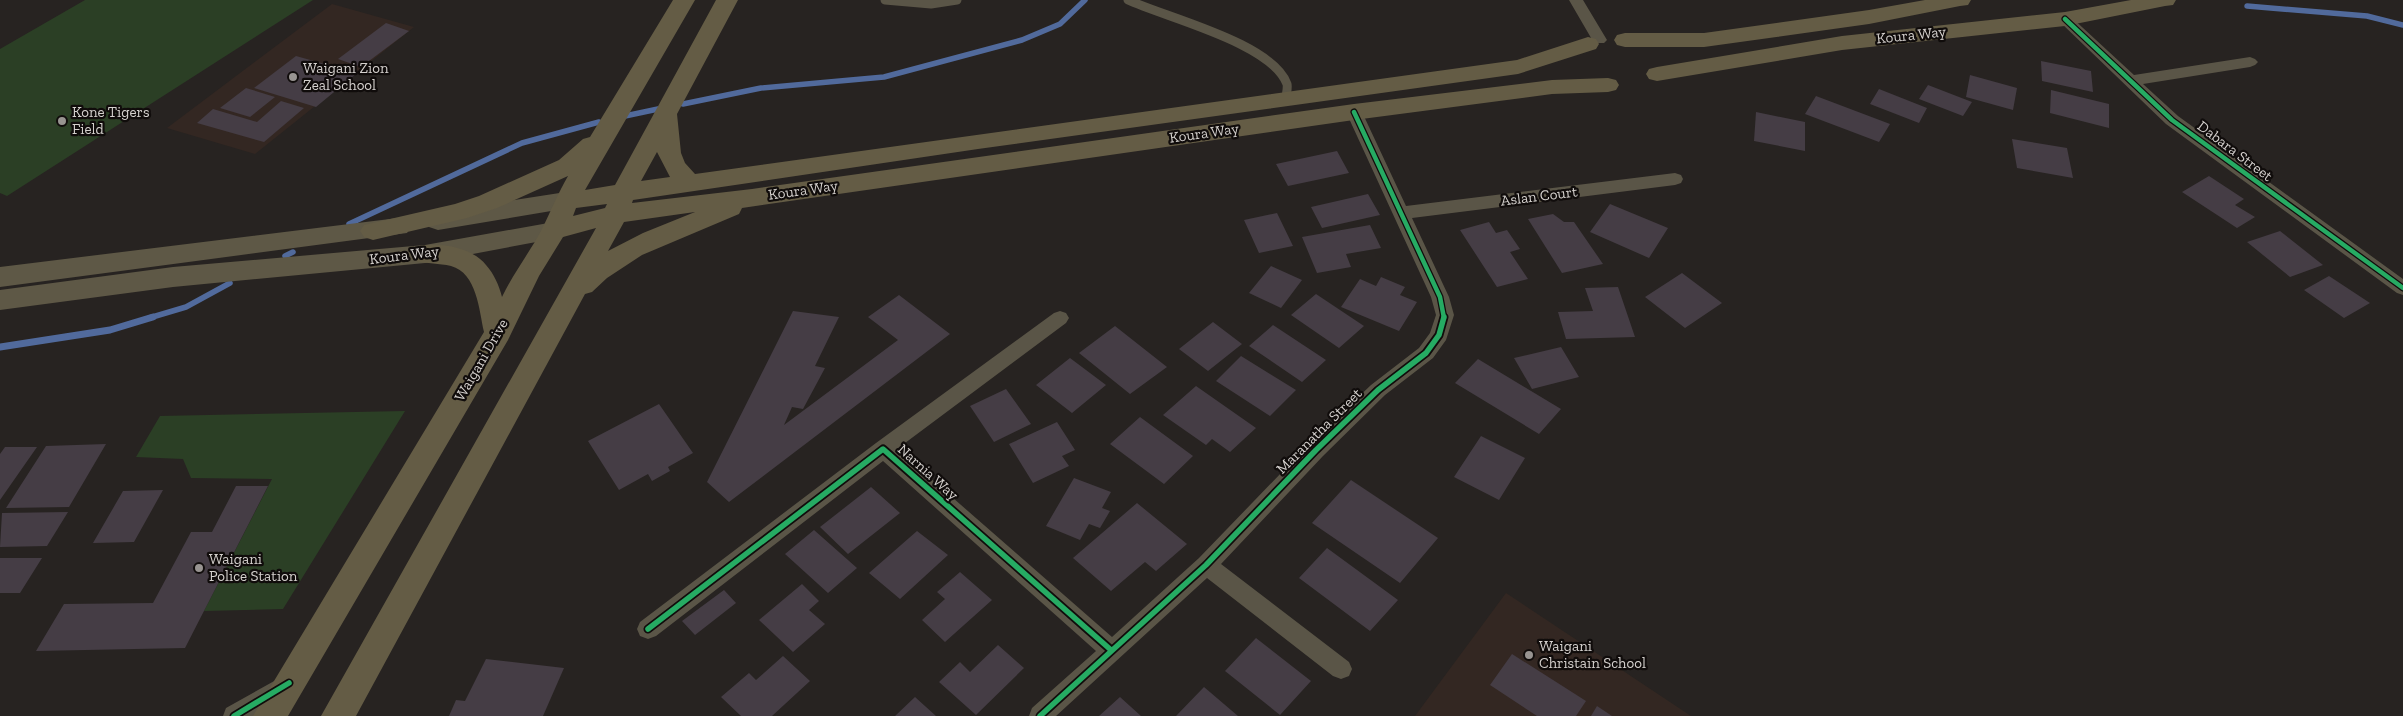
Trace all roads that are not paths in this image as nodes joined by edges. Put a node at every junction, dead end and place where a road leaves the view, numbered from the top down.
1 (684, 0) edge
2 (727, 0) edge
3 (885, 0) edge
4 (957, 0) edge
5 (1128, 0) edge
6 (1576, 0) edge
7 (1960, 0) edge
8 (2165, 0) edge
9 (2065, 19) junction
10 (1625, 40) junction
11 (1594, 42) junction
12 (2250, 62) dead end
13 (2130, 80) junction
14 (1633, 83) junction
15 (1286, 99) junction
16 (618, 109) junction
17 (1354, 112) junction
18 (667, 114) junction
19 (1675, 179) dead end
20 (690, 183) junction
21 (752, 198) junction
22 (566, 201) junction
23 (620, 204) junction
24 (1402, 213) junction
25 (373, 231) junction
26 (554, 231) junction
27 (424, 254) junction
28 (0, 278) edge
29 (2403, 288) edge
30 (0, 300) edge
31 (564, 305) junction
32 (1060, 318) dead end
33 (498, 333) junction
34 (883, 448) junction
35 (1206, 565) junction
36 (648, 629) dead end
37 (1111, 650) junction
38 (1340, 668) dead end
39 (289, 683) junction
40 (234, 716) edge
41 (270, 716) edge
42 (338, 716) edge
43 (1040, 716) edge

1 - 16 highway, Waigani Drive
2 - 18 highway
3 - 4 lane
5 - 15 lane
6 - 11 street
7 - 10 highway, Koura Way
8 - 9 highway, Koura Way
9 - 13 street, Dabara Street
9 - 14 highway, Koura Way
10 - 11 highway, Koura Way
10 - 14 highway
11 - 14 highway
11 - 15 highway, Koura Way
12 - 13 street
13 - 29 street, Dabara Street
14 - 17 highway, Koura Way
15 - 20 highway, Koura Way
16 - 22 highway, Waigani Drive
16 - 25 highway
17 - 21 highway, Koura Way
17 - 24 street, Maranatha Street
18 - 20 highway
18 - 23 highway
19 - 24 street, Aslan Court
20 - 23 highway, Koura Way
21 - 23 highway, Koura Way
21 - 31 highway
22 - 23 highway, Koura Way
22 - 25 main road, Koura Way
22 - 26 highway, Waigani Drive
23 - 26 highway, Koura Way
23 - 31 highway
24 - 35 street, Maranatha Street
25 - 28 main road, Koura Way
26 - 27 main road, Koura Way
26 - 33 highway, Waigani Drive
27 - 30 main road, Koura Way
27 - 33 highway
31 - 42 highway
32 - 34 street
33 - 39 highway, Waigani Drive
34 - 36 street, Narnia Way
34 - 37 street, Narnia Way
35 - 37 street, Maranatha Street
35 - 38 street
37 - 43 street, Maranatha Street
39 - 40 street
39 - 41 highway, Waigani Drive

